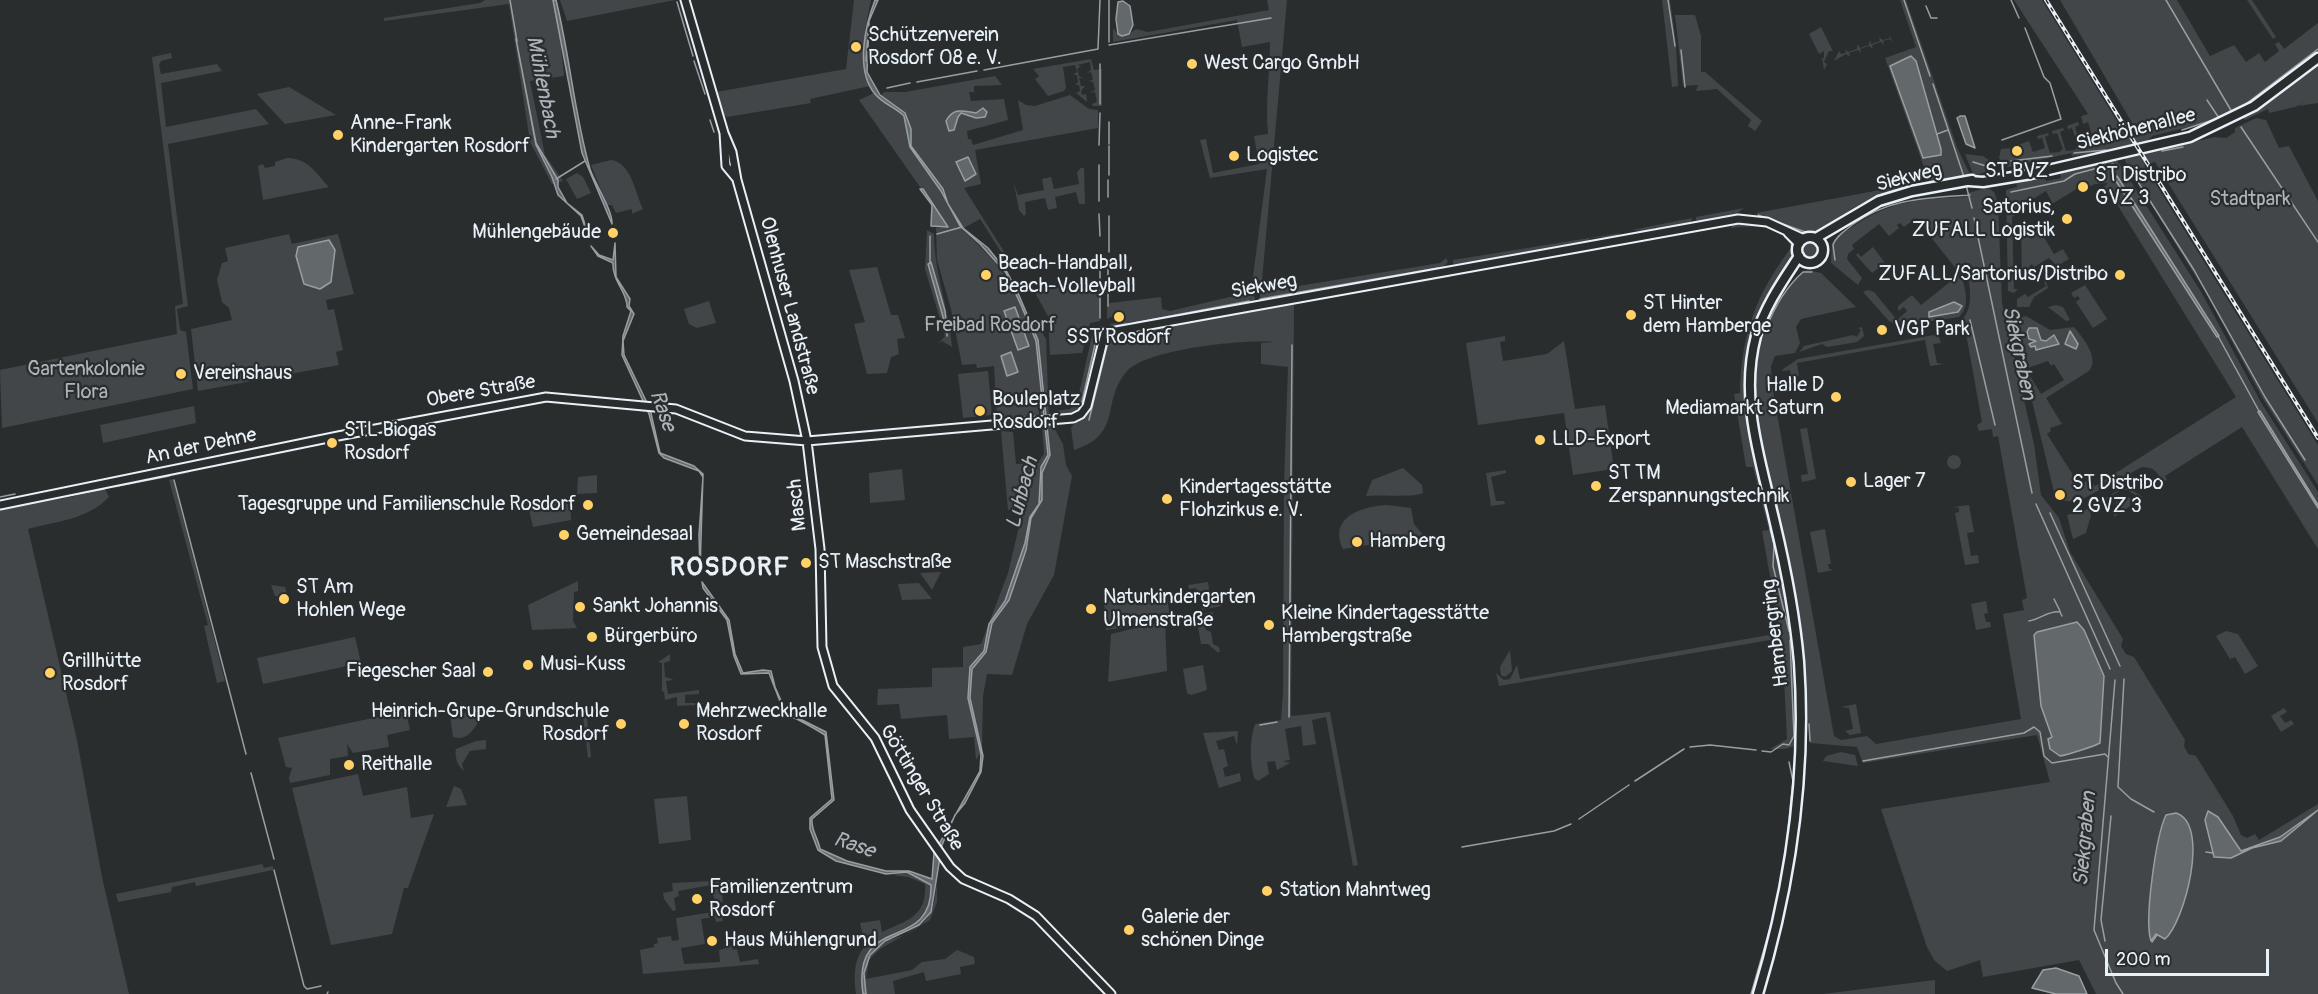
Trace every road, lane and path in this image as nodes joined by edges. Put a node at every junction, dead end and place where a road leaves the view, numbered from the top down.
1 (685, 0) edge
2 (2318, 58) edge
3 (1968, 182) joint
4 (1801, 241) junction
5 (1819, 241) junction
6 (1802, 259) junction
7 (408, 423) joint
8 (807, 441) junction
9 (0, 505) edge
10 (821, 637) joint
11 (1111, 994) edge
12 (1758, 994) edge

1 - 8 street, Olenhuser Landstraße
2 - 3 main road, Siekhöhenallee
3 - 5 main road, Siekweg
4 - 5 main road
4 - 6 main road
4 - 8 street, Siekweg
5 - 6 main road, Siekweg
6 - 12 main road, Hambergring
7 - 8 street, Obere Straße
7 - 9 street, An der Dehne
8 - 10 street, Masch
10 - 11 street, Göttinger Straße

